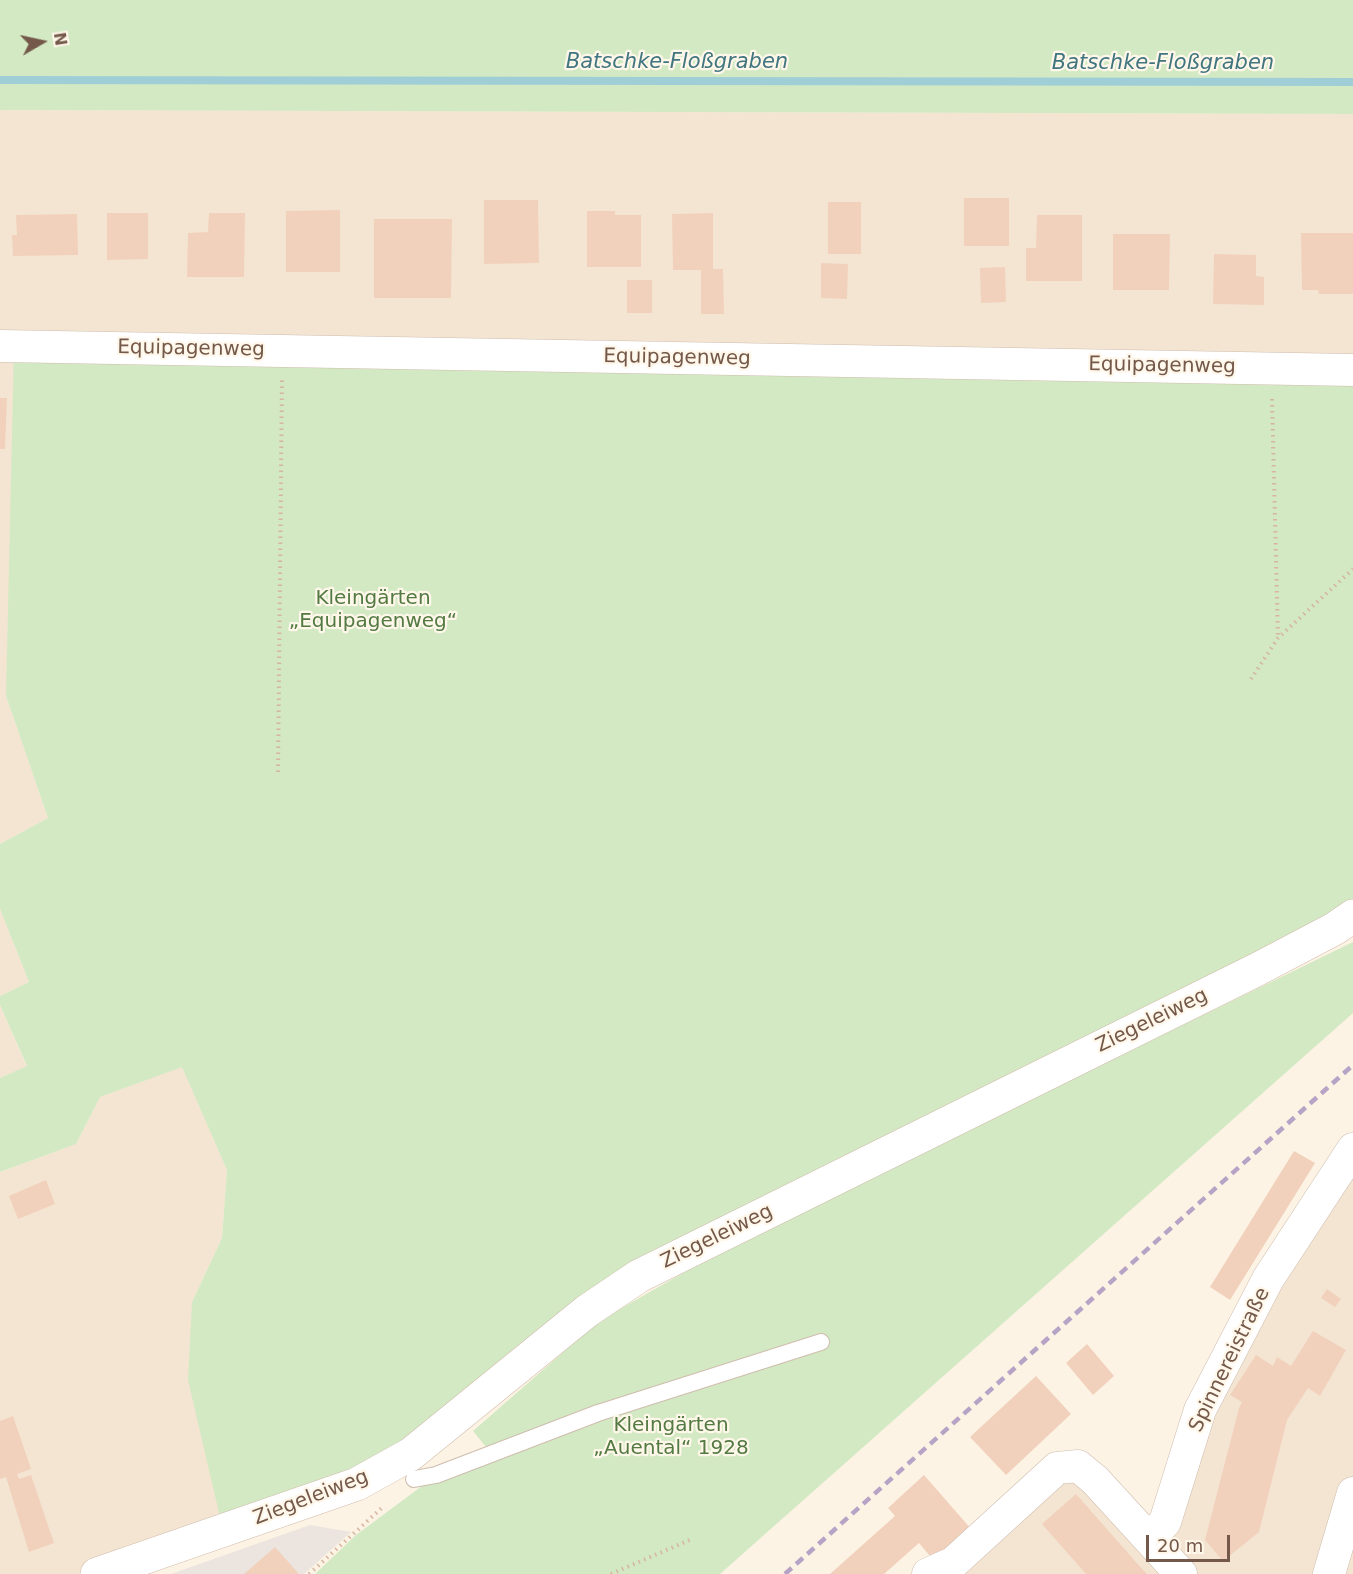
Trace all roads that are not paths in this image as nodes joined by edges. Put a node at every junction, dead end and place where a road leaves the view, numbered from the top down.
1 (0, 346) edge
2 (1353, 370) edge
3 (1353, 916) edge
4 (1353, 1149) edge
5 (821, 1342) dead end
6 (414, 1479) dead end
7 (1353, 1493) edge
8 (1150, 1539) junction
9 (97, 1574) edge
10 (928, 1574) edge
11 (1181, 1574) edge
12 (1329, 1574) edge

1 - 2 street, Equipagenweg
3 - 9 main road, Ziegeleiweg
4 - 8 street, Spinnereistraße
5 - 6 lane
7 - 12 street
8 - 10 street
8 - 11 street

